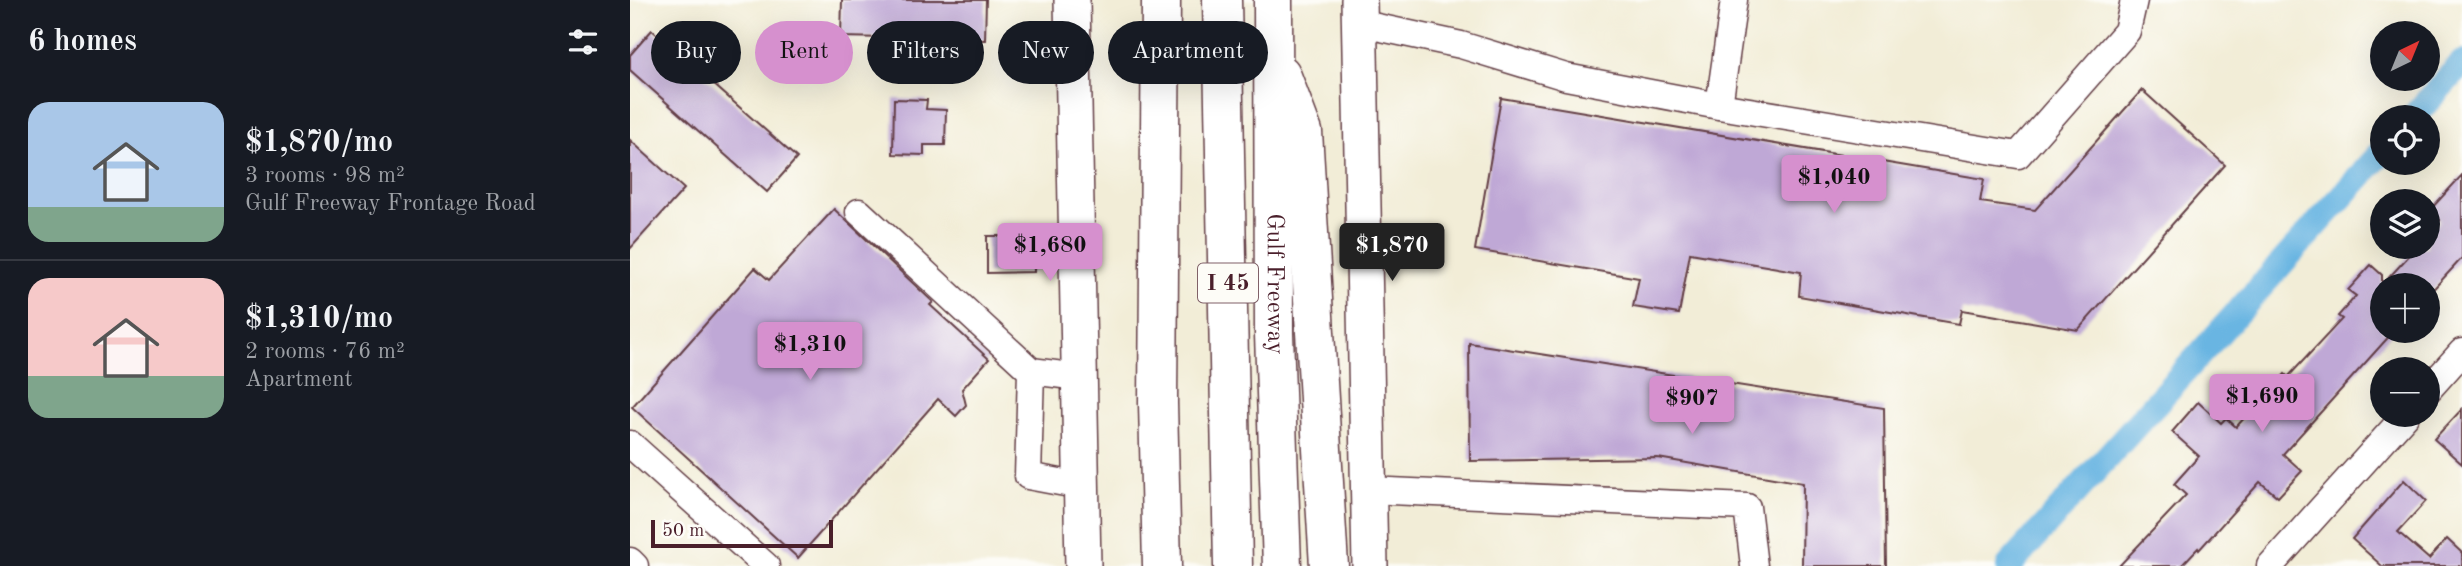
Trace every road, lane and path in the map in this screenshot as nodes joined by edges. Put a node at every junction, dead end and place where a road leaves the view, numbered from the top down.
1 (1072, 0) edge
2 (1161, 0) edge
3 (1222, 0) edge
4 (1273, 0) edge
5 (1734, 0) edge
6 (2134, 0) edge
7 (1358, 12) edge
8 (1272, 53) junction
9 (1720, 106) junction
10 (859, 212) dead end
11 (2462, 352) edge
12 (1031, 371) junction
13 (1079, 377) junction
14 (2440, 377) edge
15 (1158, 403) junction
16 (2396, 427) edge
17 (630, 444) edge
18 (1082, 486) junction
19 (1368, 490) junction
20 (630, 561) edge
21 (2282, 562) edge
22 (635, 566) edge
23 (766, 566) edge
24 (1083, 566) edge
25 (1149, 566) edge
26 (1162, 566) edge
27 (1233, 566) edge
28 (1282, 566) edge
29 (1329, 566) edge
30 (1370, 566) edge
31 (1754, 566) edge

1 - 13 main road
2 - 15 highway
3 - 27 highway, Gulf Freeway / I 45
4 - 8 highway, Gulf Freeway / I 45
5 - 9 street
6 - 9 street
7 - 9 street
7 - 19 main road
8 - 28 highway, Gulf Freeway / I 45
8 - 29 highway
10 - 12 street
11 - 14 street
12 - 13 street
12 - 18 street
13 - 18 main road
15 - 25 highway
15 - 26 highway
16 - 21 street
17 - 23 street
18 - 24 main road
19 - 30 main road
19 - 31 street
20 - 22 street

